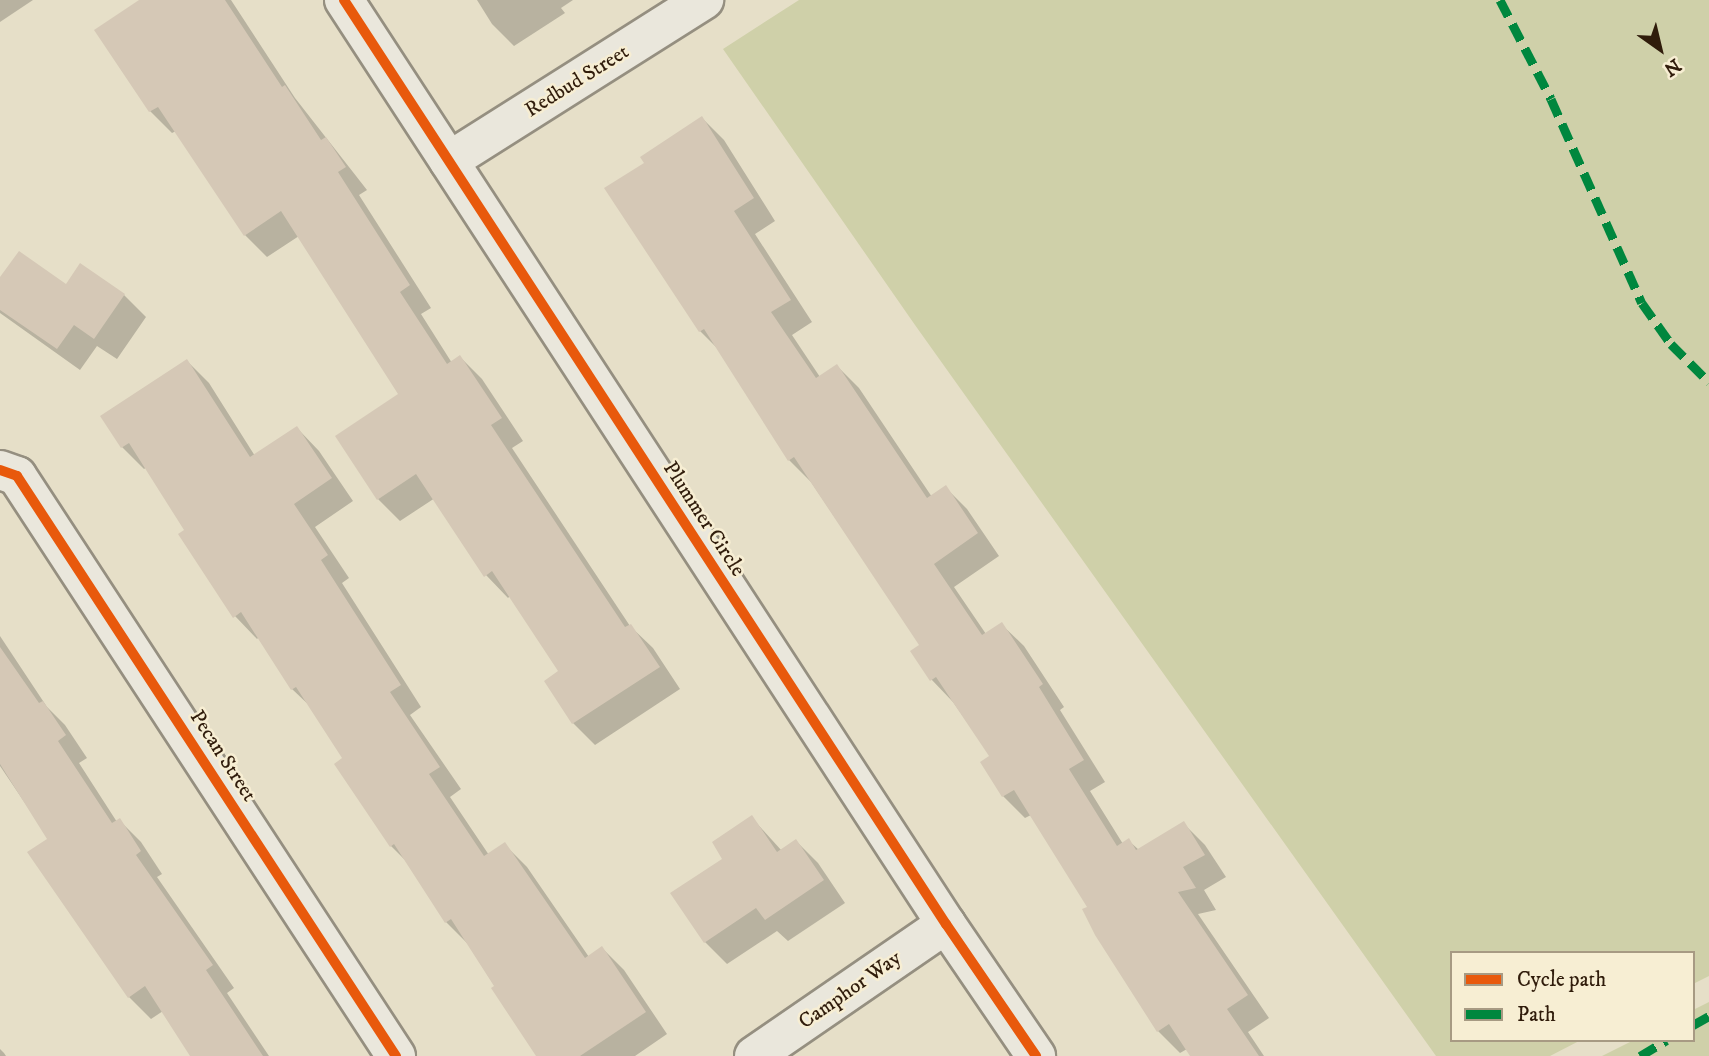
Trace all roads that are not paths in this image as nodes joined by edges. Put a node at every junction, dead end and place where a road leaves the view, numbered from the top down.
1 (344, 0) edge
2 (704, 0) edge
3 (449, 161) junction
4 (9, 473) edge
5 (946, 924) junction
6 (396, 1056) edge
7 (754, 1056) edge
8 (1036, 1056) edge

1 - 3 street, Plummer Circle
2 - 3 street, Redbud Street
3 - 5 street, Plummer Circle
4 - 6 street, Pecan Street
5 - 7 street, Camphor Way
5 - 8 street, Plummer Circle

